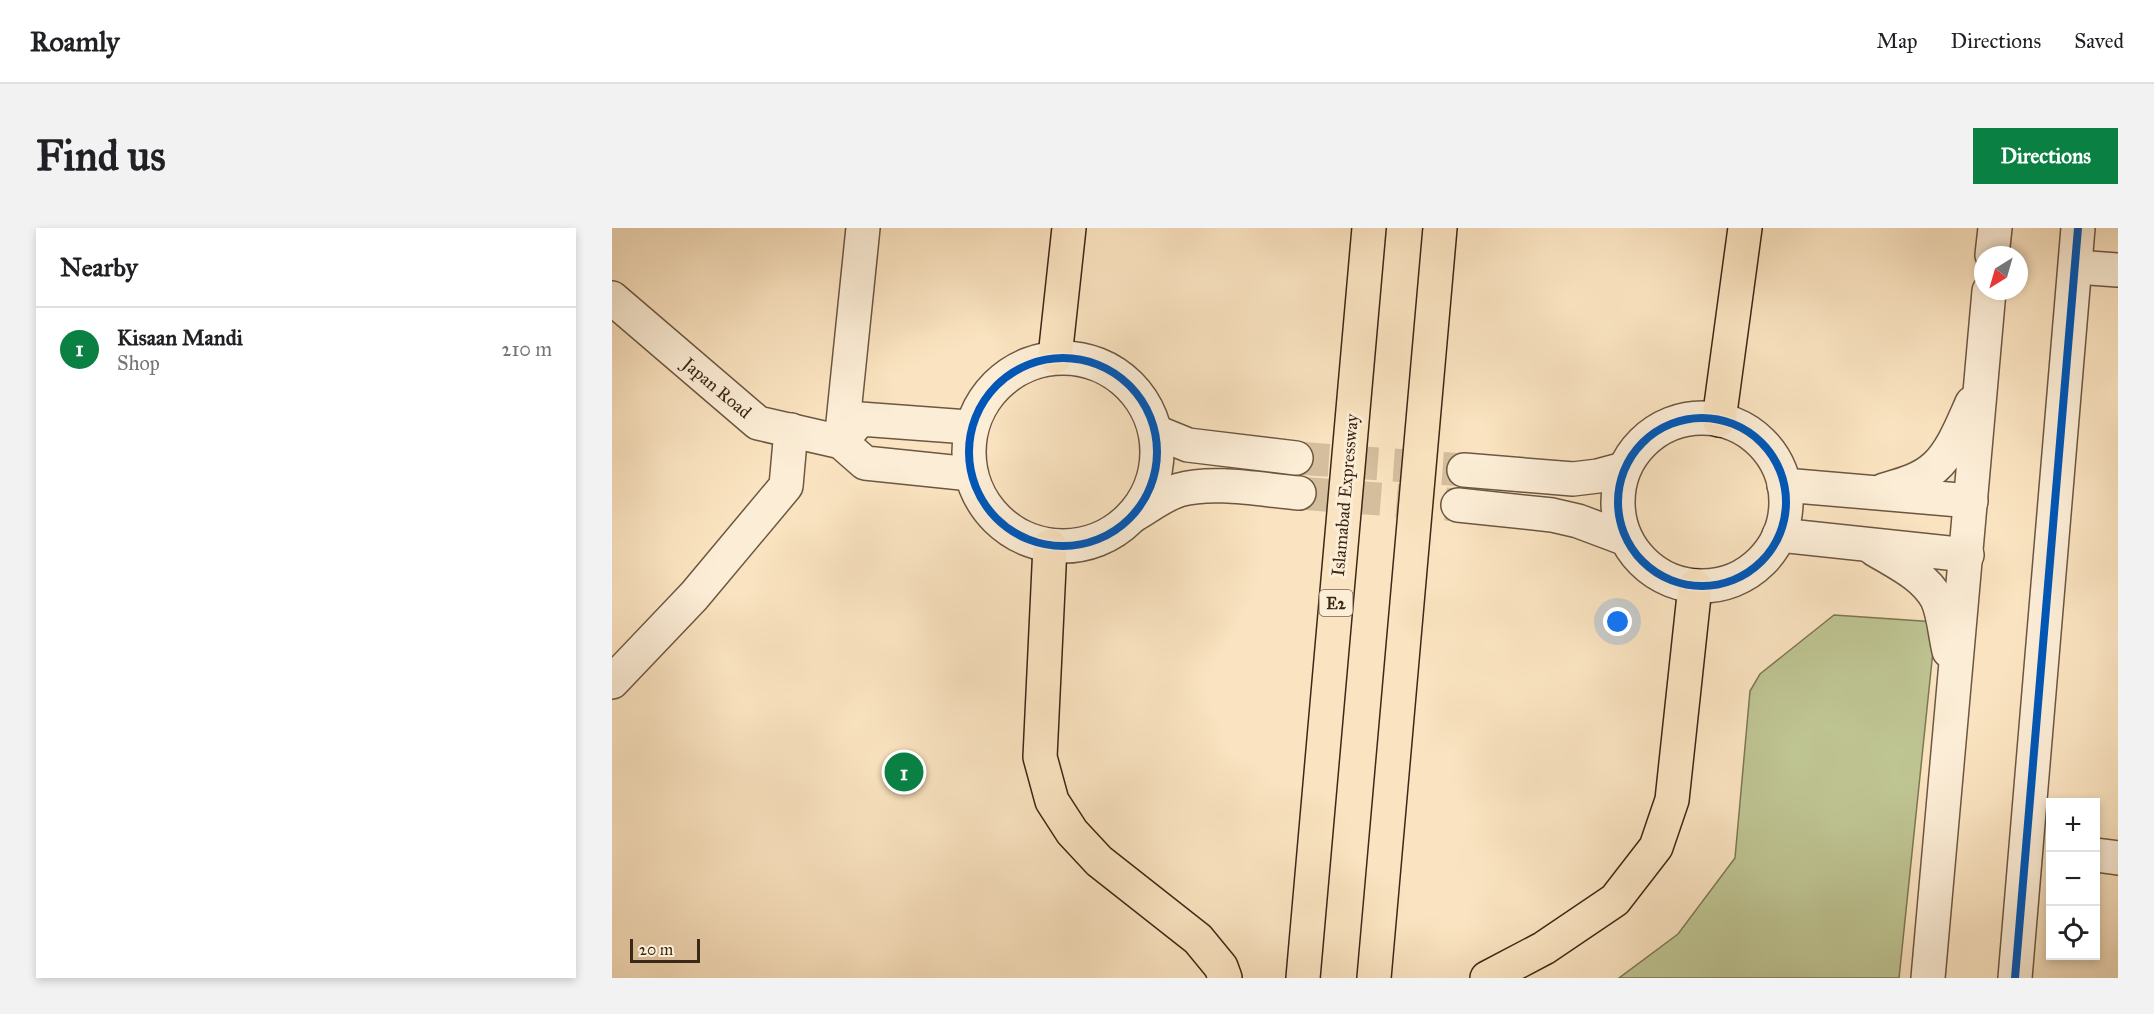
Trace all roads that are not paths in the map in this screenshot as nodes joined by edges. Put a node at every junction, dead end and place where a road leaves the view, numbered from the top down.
1 (863, 228) edge
2 (1069, 228) edge
3 (1369, 228) edge
4 (1440, 228) edge
5 (1745, 228) edge
6 (1995, 228) edge
7 (2078, 228) edge
8 (1993, 246) edge
9 (2076, 267) junction
10 (2118, 270) edge
11 (612, 298) edge
12 (1988, 300) edge
13 (1055, 357) junction
14 (1981, 382) junction
15 (1719, 420) junction
16 (968, 427) junction
17 (791, 430) junction
18 (1156, 432) junction
19 (841, 442) junction
20 (1296, 458) tunnel mouth
21 (1624, 469) junction
22 (1464, 470) tunnel mouth
23 (971, 474) junction
24 (1784, 485) junction
25 (1299, 493) tunnel mouth
26 (1876, 493) junction
27 (1971, 501) junction
28 (1458, 505) tunnel mouth
29 (1134, 515) junction
30 (1779, 535) junction
31 (1626, 539) junction
32 (1864, 544) junction
33 (1050, 546) junction
34 (1967, 555) junction
35 (1695, 586) junction
36 (1955, 679) junction
37 (612, 682) edge
38 (2038, 850) edge
39 (2100, 856) edge
40 (2118, 858) edge
41 (1225, 978) edge
42 (1303, 978) edge
43 (1374, 978) edge
44 (1487, 978) edge
45 (1928, 978) edge
46 (2015, 978) edge

1 - 19 street
2 - 13 highway
3 - 42 highway, Islamabad Expressway / E2
4 - 43 highway
5 - 15 highway
6 - 8 street
7 - 9 street
9 - 10 street
9 - 38 street
11 - 17 street, Japan Road
12 - 14 street
13 - 16 street
13 - 18 street
14 - 26 street
14 - 27 street
15 - 21 street
15 - 24 street
16 - 19 street
16 - 23 street
17 - 19 street, Japan Road
17 - 37 street
18 - 20 street
18 - 29 street
19 - 23 street, Japan Road
21 - 22 street
21 - 31 street
23 - 33 street
24 - 26 street
24 - 30 street
25 - 29 street
26 - 27 street
27 - 34 street
28 - 31 street
29 - 33 street
30 - 32 street
30 - 35 street
31 - 35 street
32 - 34 street
32 - 36 street
33 - 41 highway
34 - 36 street
35 - 44 highway
36 - 45 street
38 - 46 street
39 - 40 street

